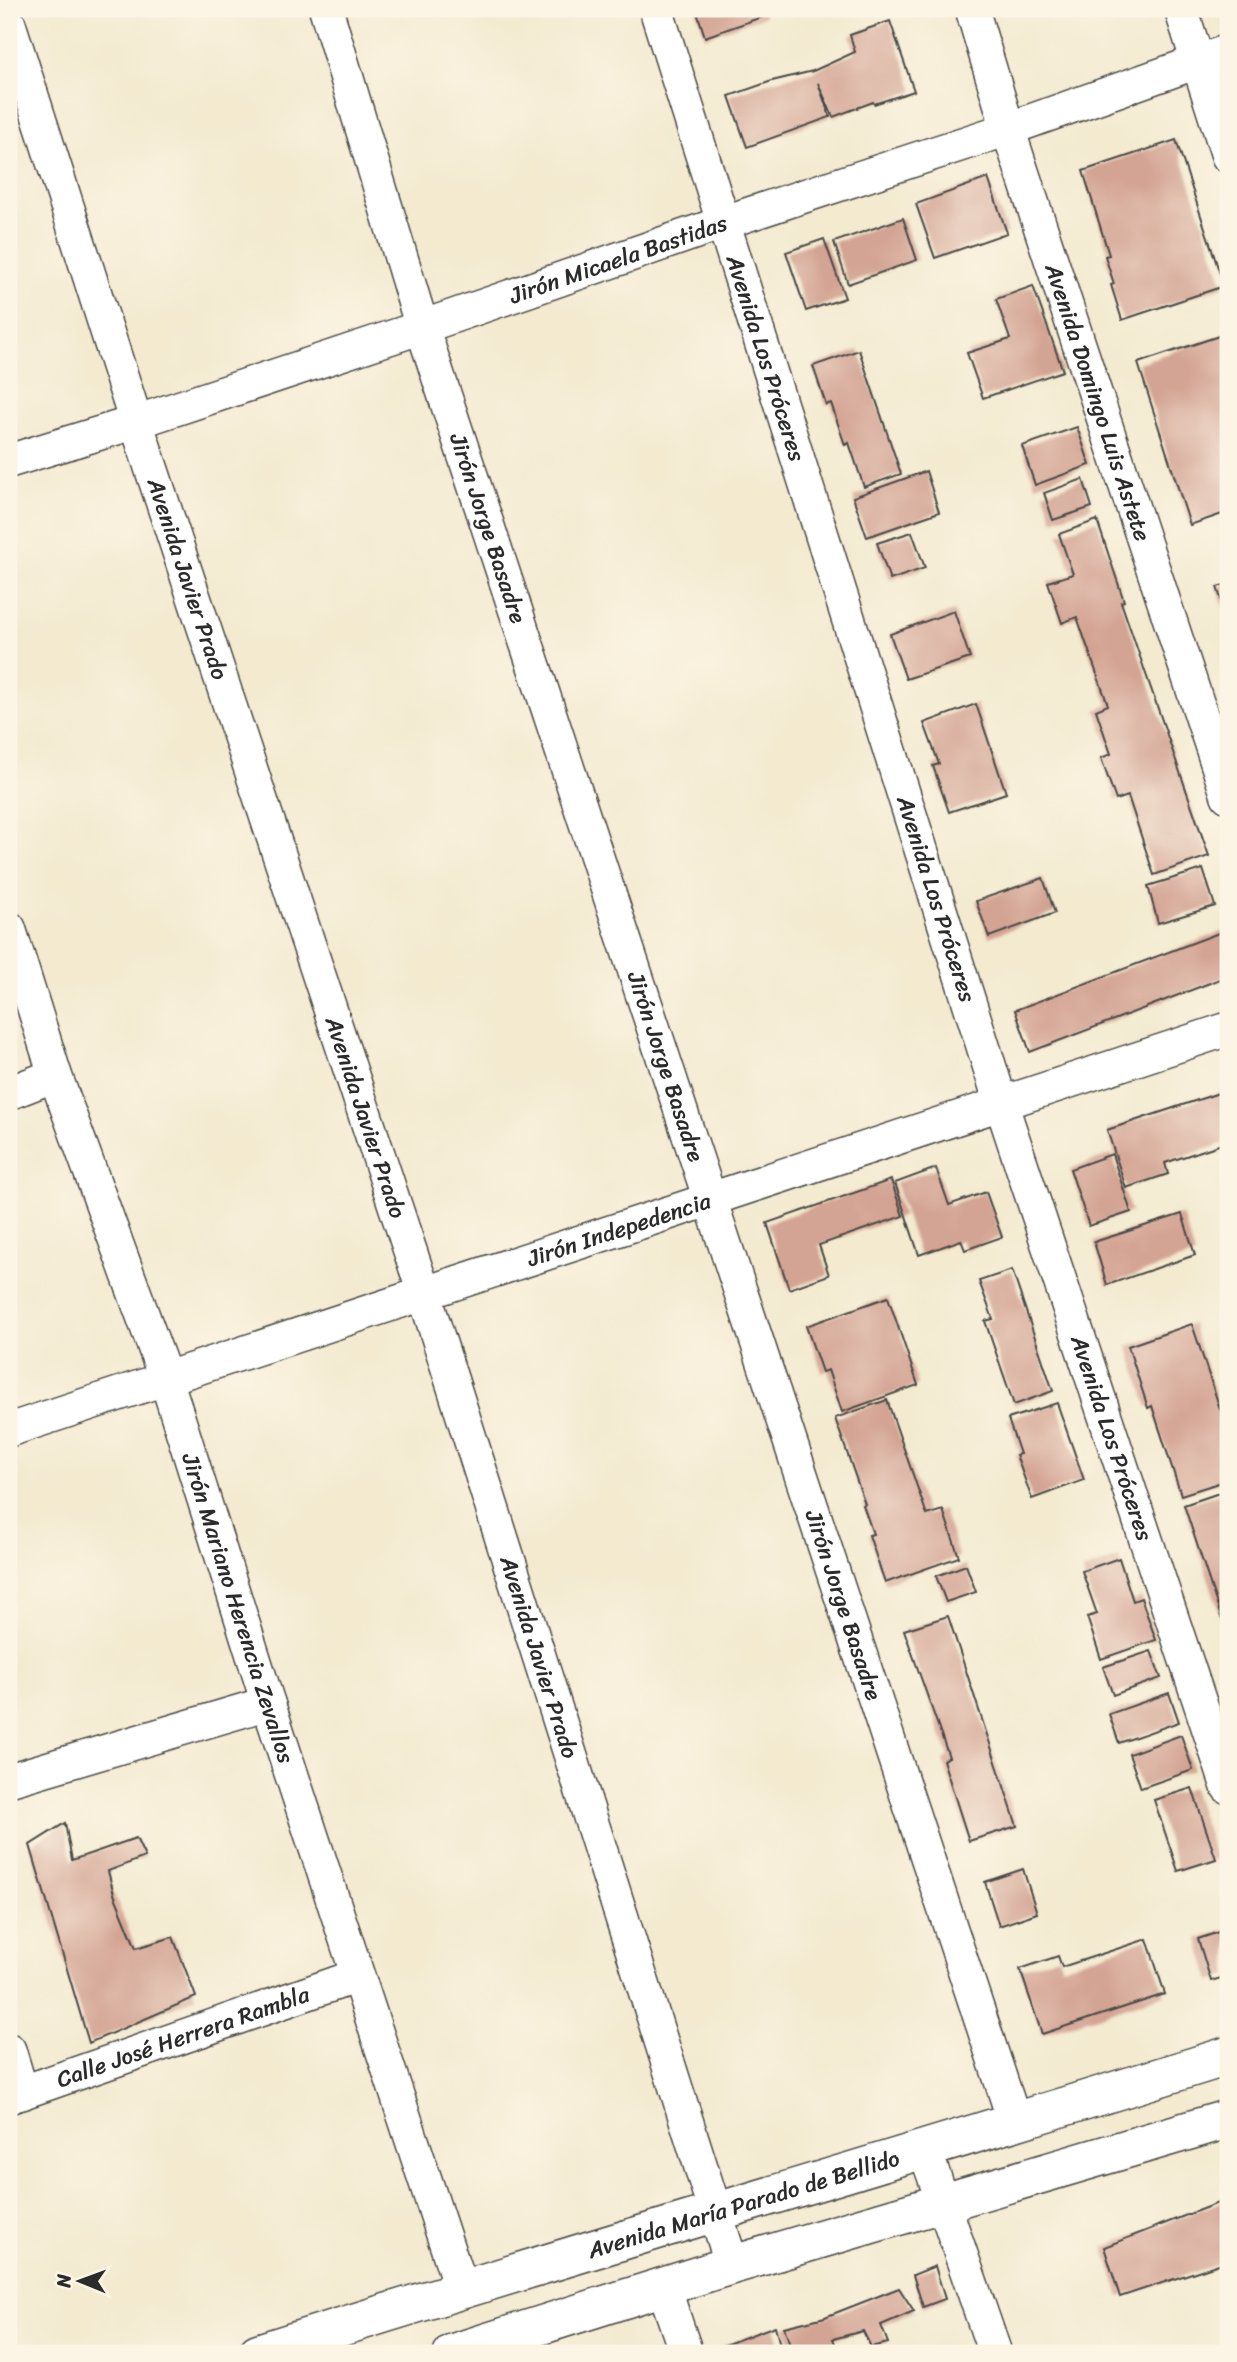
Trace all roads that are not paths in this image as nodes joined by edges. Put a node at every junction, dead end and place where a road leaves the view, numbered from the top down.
1 (326, 9) edge
2 (656, 9) edge
3 (972, 9) edge
4 (1181, 9) edge
5 (9, 24) edge
6 (1213, 56) edge
7 (1008, 129) junction
8 (1228, 156) edge
9 (725, 222) junction
10 (422, 327) junction
11 (136, 422) junction
12 (9, 461) edge
13 (1228, 796) edge
14 (9, 929) edge
15 (1228, 1029) edge
16 (55, 1075) junction
17 (9, 1093) edge
18 (1001, 1103) junction
19 (711, 1199) junction
20 (424, 1293) junction
21 (166, 1379) junction
22 (9, 1430) edge
23 (268, 1703) junction
24 (9, 1780) edge
25 (1228, 1787) edge
26 (357, 1976) junction
27 (9, 2050) edge
28 (1228, 2056) edge
29 (15, 2095) edge
30 (1228, 2119) edge
31 (1015, 2123) junction
32 (925, 2150) junction
33 (943, 2201) junction
34 (717, 2213) junction
35 (732, 2265) junction
36 (664, 2288) junction
37 (461, 2289) junction
38 (258, 2353) edge
39 (453, 2353) edge
40 (686, 2353) edge
41 (995, 2353) edge

1 - 10 street, Jirón Jorge Basadre
2 - 9 street, Avenida Los Próceres
3 - 7 street, Avenida Domingo Luis Astete
4 - 6 street
5 - 11 street, Avenida Javier Prado
6 - 7 street, Jirón Micaela Bastidas
6 - 8 street
7 - 9 street, Jirón Micaela Bastidas
7 - 13 street, Avenida Domingo Luis Astete
9 - 10 street, Jirón Micaela Bastidas
9 - 18 street, Avenida Los Próceres
10 - 11 street, Jirón Micaela Bastidas
10 - 19 street, Jirón Jorge Basadre
11 - 12 street, Jirón Micaela Bastidas
11 - 20 street, Avenida Javier Prado
14 - 16 street, Jirón Mariano Herencia Zevallos
15 - 18 street, Jirón Indepedencia
16 - 17 street
16 - 21 street, Jirón Mariano Herencia Zevallos
18 - 19 street, Jirón Indepedencia
18 - 25 street, Avenida Los Próceres
19 - 20 street, Jirón Indepedencia
19 - 31 street, Jirón Jorge Basadre
20 - 21 street, Jirón Indepedencia
20 - 34 street, Avenida Javier Prado
21 - 22 street, Jirón Indepedencia
21 - 23 street, Jirón Mariano Herencia Zevallos
23 - 24 street
23 - 26 street, Jirón Mariano Herencia Zevallos
26 - 29 street, Calle José Herrera Rambla
26 - 37 street, Jirón Mariano Herencia Zevallos
27 - 29 street
28 - 31 street, Avenida María Parado de Bellido
30 - 33 street
31 - 32 street, Avenida María Parado de Bellido
32 - 33 street
32 - 34 street, Avenida María Parado de Bellido
33 - 35 street
33 - 41 street
34 - 35 street, Avenida Javier Prado
34 - 37 street, Avenida María Parado de Bellido
35 - 36 street
36 - 39 street
36 - 40 street
37 - 38 street, Avenida María Parado de Bellido

